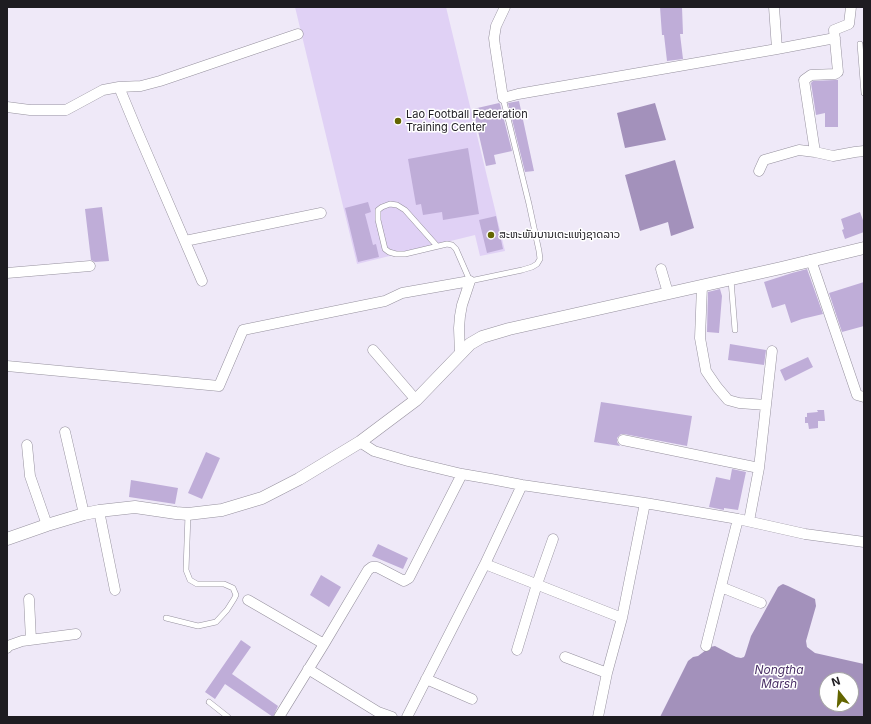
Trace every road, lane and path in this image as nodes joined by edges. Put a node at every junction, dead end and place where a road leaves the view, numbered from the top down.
1 (505, 7) edge
2 (774, 7) edge
3 (851, 7) edge
4 (298, 34) dead end
5 (835, 38) junction
6 (860, 44) dead end
7 (777, 49) junction
8 (119, 87) junction
9 (864, 93) edge
10 (503, 98) junction
11 (7, 107) edge
12 (864, 151) edge
13 (815, 152) junction
14 (759, 171) dead end
15 (321, 213) dead end
16 (185, 241) junction
17 (437, 246) junction
18 (864, 248) edge
19 (811, 260) junction
20 (90, 266) dead end
21 (661, 269) dead end
22 (7, 277) edge
23 (731, 279) junction
24 (202, 281) dead end
25 (470, 281) junction
26 (702, 286) junction
27 (668, 293) junction
28 (735, 330) dead end
29 (373, 350) dead end
30 (772, 351) dead end
31 (460, 354) junction
32 (7, 366) edge
33 (864, 397) edge
34 (416, 400) junction
35 (766, 405) junction
36 (65, 432) dead end
37 (624, 440) dead end
38 (360, 442) junction
39 (27, 445) dead end
40 (760, 468) junction
41 (462, 474) junction
42 (522, 486) junction
43 (645, 503) junction
44 (99, 511) junction
45 (84, 514) junction
46 (188, 514) junction
47 (738, 519) junction
48 (748, 521) junction
49 (47, 524) junction
50 (7, 539) edge
51 (553, 539) dead end
52 (864, 542) edge
53 (485, 564) junction
54 (537, 584) junction
55 (720, 587) junction
56 (115, 590) dead end
57 (29, 600) dead end
58 (248, 600) dead end
59 (761, 603) dead end
60 (166, 618) dead end
61 (622, 618) junction
62 (76, 634) dead end
63 (31, 640) junction
64 (324, 644) junction
65 (706, 646) dead end
66 (7, 648) edge
67 (517, 650) dead end
68 (565, 657) dead end
69 (308, 669) junction
70 (607, 673) junction
71 (426, 679) junction
72 (472, 699) dead end
73 (209, 702) dead end
74 (228, 717) edge
75 (279, 717) edge
76 (392, 717) edge
77 (407, 717) edge
78 (598, 717) edge

1 - 10 street
2 - 7 street
3 - 5 street
4 - 8 street
5 - 7 street
5 - 13 street
6 - 9 lane
7 - 10 street
8 - 11 street
8 - 16 street
10 - 25 lane
12 - 13 street
13 - 14 street
15 - 16 street
16 - 24 street
17 - 17 lane
17 - 25 lane
18 - 19 street
19 - 23 street
19 - 33 street
20 - 22 street
21 - 27 street
23 - 26 street
23 - 28 lane
25 - 31 street
25 - 32 street
26 - 27 street
26 - 35 street
27 - 31 street
29 - 34 street
30 - 35 street
31 - 34 street
34 - 38 street
35 - 40 street
36 - 45 street
37 - 40 street
38 - 41 street
38 - 46 street
39 - 49 street
40 - 48 street
41 - 42 street
41 - 64 street
42 - 43 street
42 - 53 street
43 - 47 street
43 - 61 street
44 - 45 street
44 - 46 street
44 - 56 street
45 - 49 street
46 - 60 lane
47 - 48 street
47 - 55 street
48 - 52 street
49 - 50 street
51 - 54 street
53 - 54 street
53 - 71 street
54 - 61 street
54 - 67 street
55 - 59 street
55 - 65 street
57 - 63 street
58 - 64 street
61 - 70 street
62 - 63 street
63 - 66 street
64 - 69 street
68 - 70 street
69 - 75 street
69 - 76 street
70 - 78 street
71 - 72 street
71 - 77 street
73 - 74 lane

